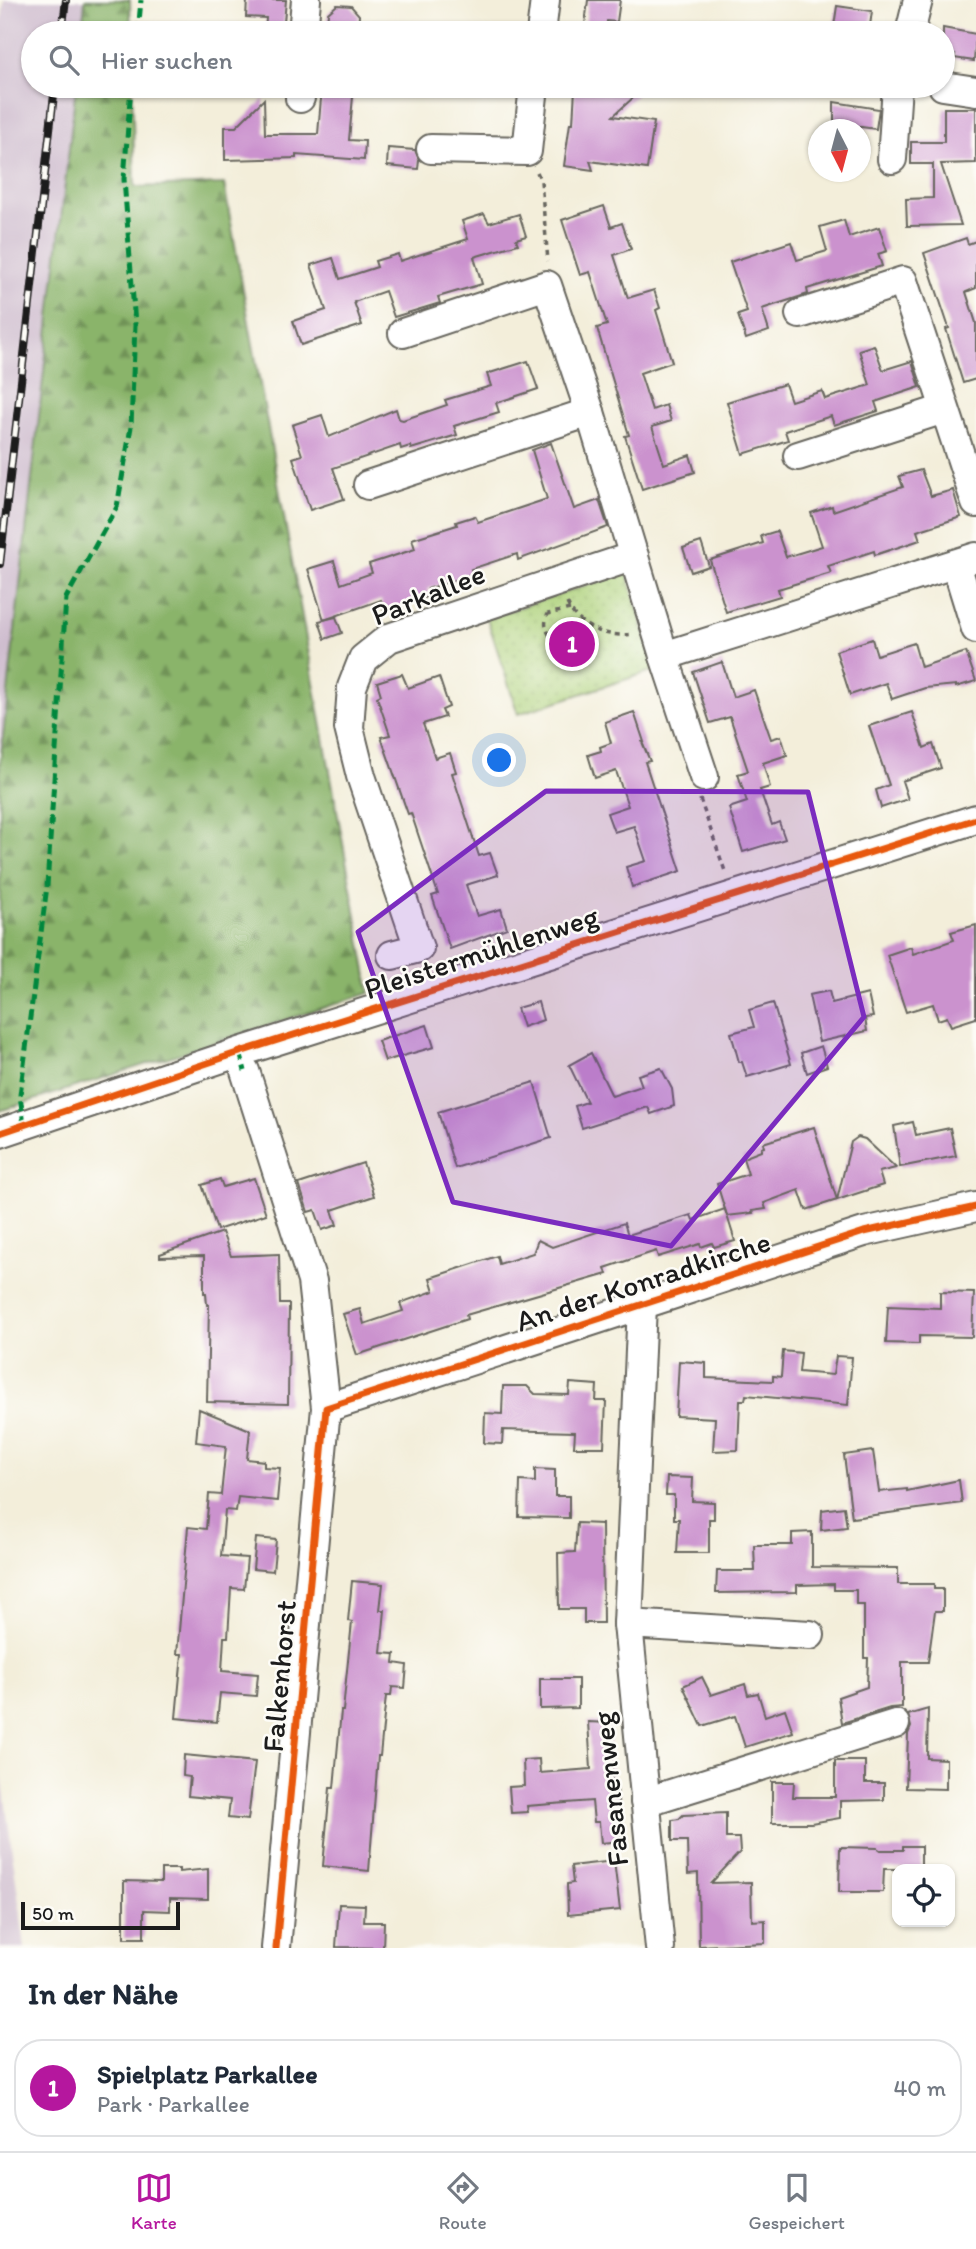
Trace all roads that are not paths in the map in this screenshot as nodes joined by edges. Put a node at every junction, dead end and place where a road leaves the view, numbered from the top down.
1 (306, 0) edge
2 (545, 0) edge
3 (918, 0) edge
4 (304, 21) edge
5 (542, 21) edge
6 (913, 21) edge
7 (955, 88) edge
8 (976, 91) edge
9 (533, 98) edge
10 (896, 98) edge
11 (431, 149) dead end
12 (892, 159) dead end
13 (800, 314) dead end
14 (403, 333) dead end
15 (944, 409) junction
16 (590, 412) junction
17 (798, 456) dead end
18 (368, 485) dead end
19 (976, 503) edge
20 (634, 556) junction
21 (966, 561) edge
22 (976, 629) edge
23 (664, 656) junction
24 (704, 776) road end
25 (976, 819) edge
26 (392, 955) dead end
27 (245, 1071) dead end
28 (0, 1133) edge
29 (976, 1207) edge
30 (642, 1305) junction
31 (326, 1408) junction
32 (628, 1624) junction
33 (810, 1635) dead end
34 (895, 1724) dead end
35 (645, 1802) junction
36 (276, 1948) edge
37 (660, 1948) edge

1 - 4 street
2 - 5 street
3 - 6 street
7 - 8 street
9 - 11 street
10 - 12 street
13 - 15 street
14 - 16 street
15 - 17 street
15 - 19 street
16 - 18 street
16 - 20 street
20 - 23 street
20 - 26 street, Parkallee
21 - 22 street
21 - 23 street
23 - 24 street
25 - 28 street, Pleistermühlenweg
27 - 31 street, Falkenhorst
29 - 30 street, An der Konradkirche
30 - 31 street, An der Konradkirche
30 - 32 street, Fasanenweg
31 - 36 street, Falkenhorst
32 - 33 street
32 - 35 street, Fasanenweg
34 - 35 street
35 - 37 street, Fasanenweg

